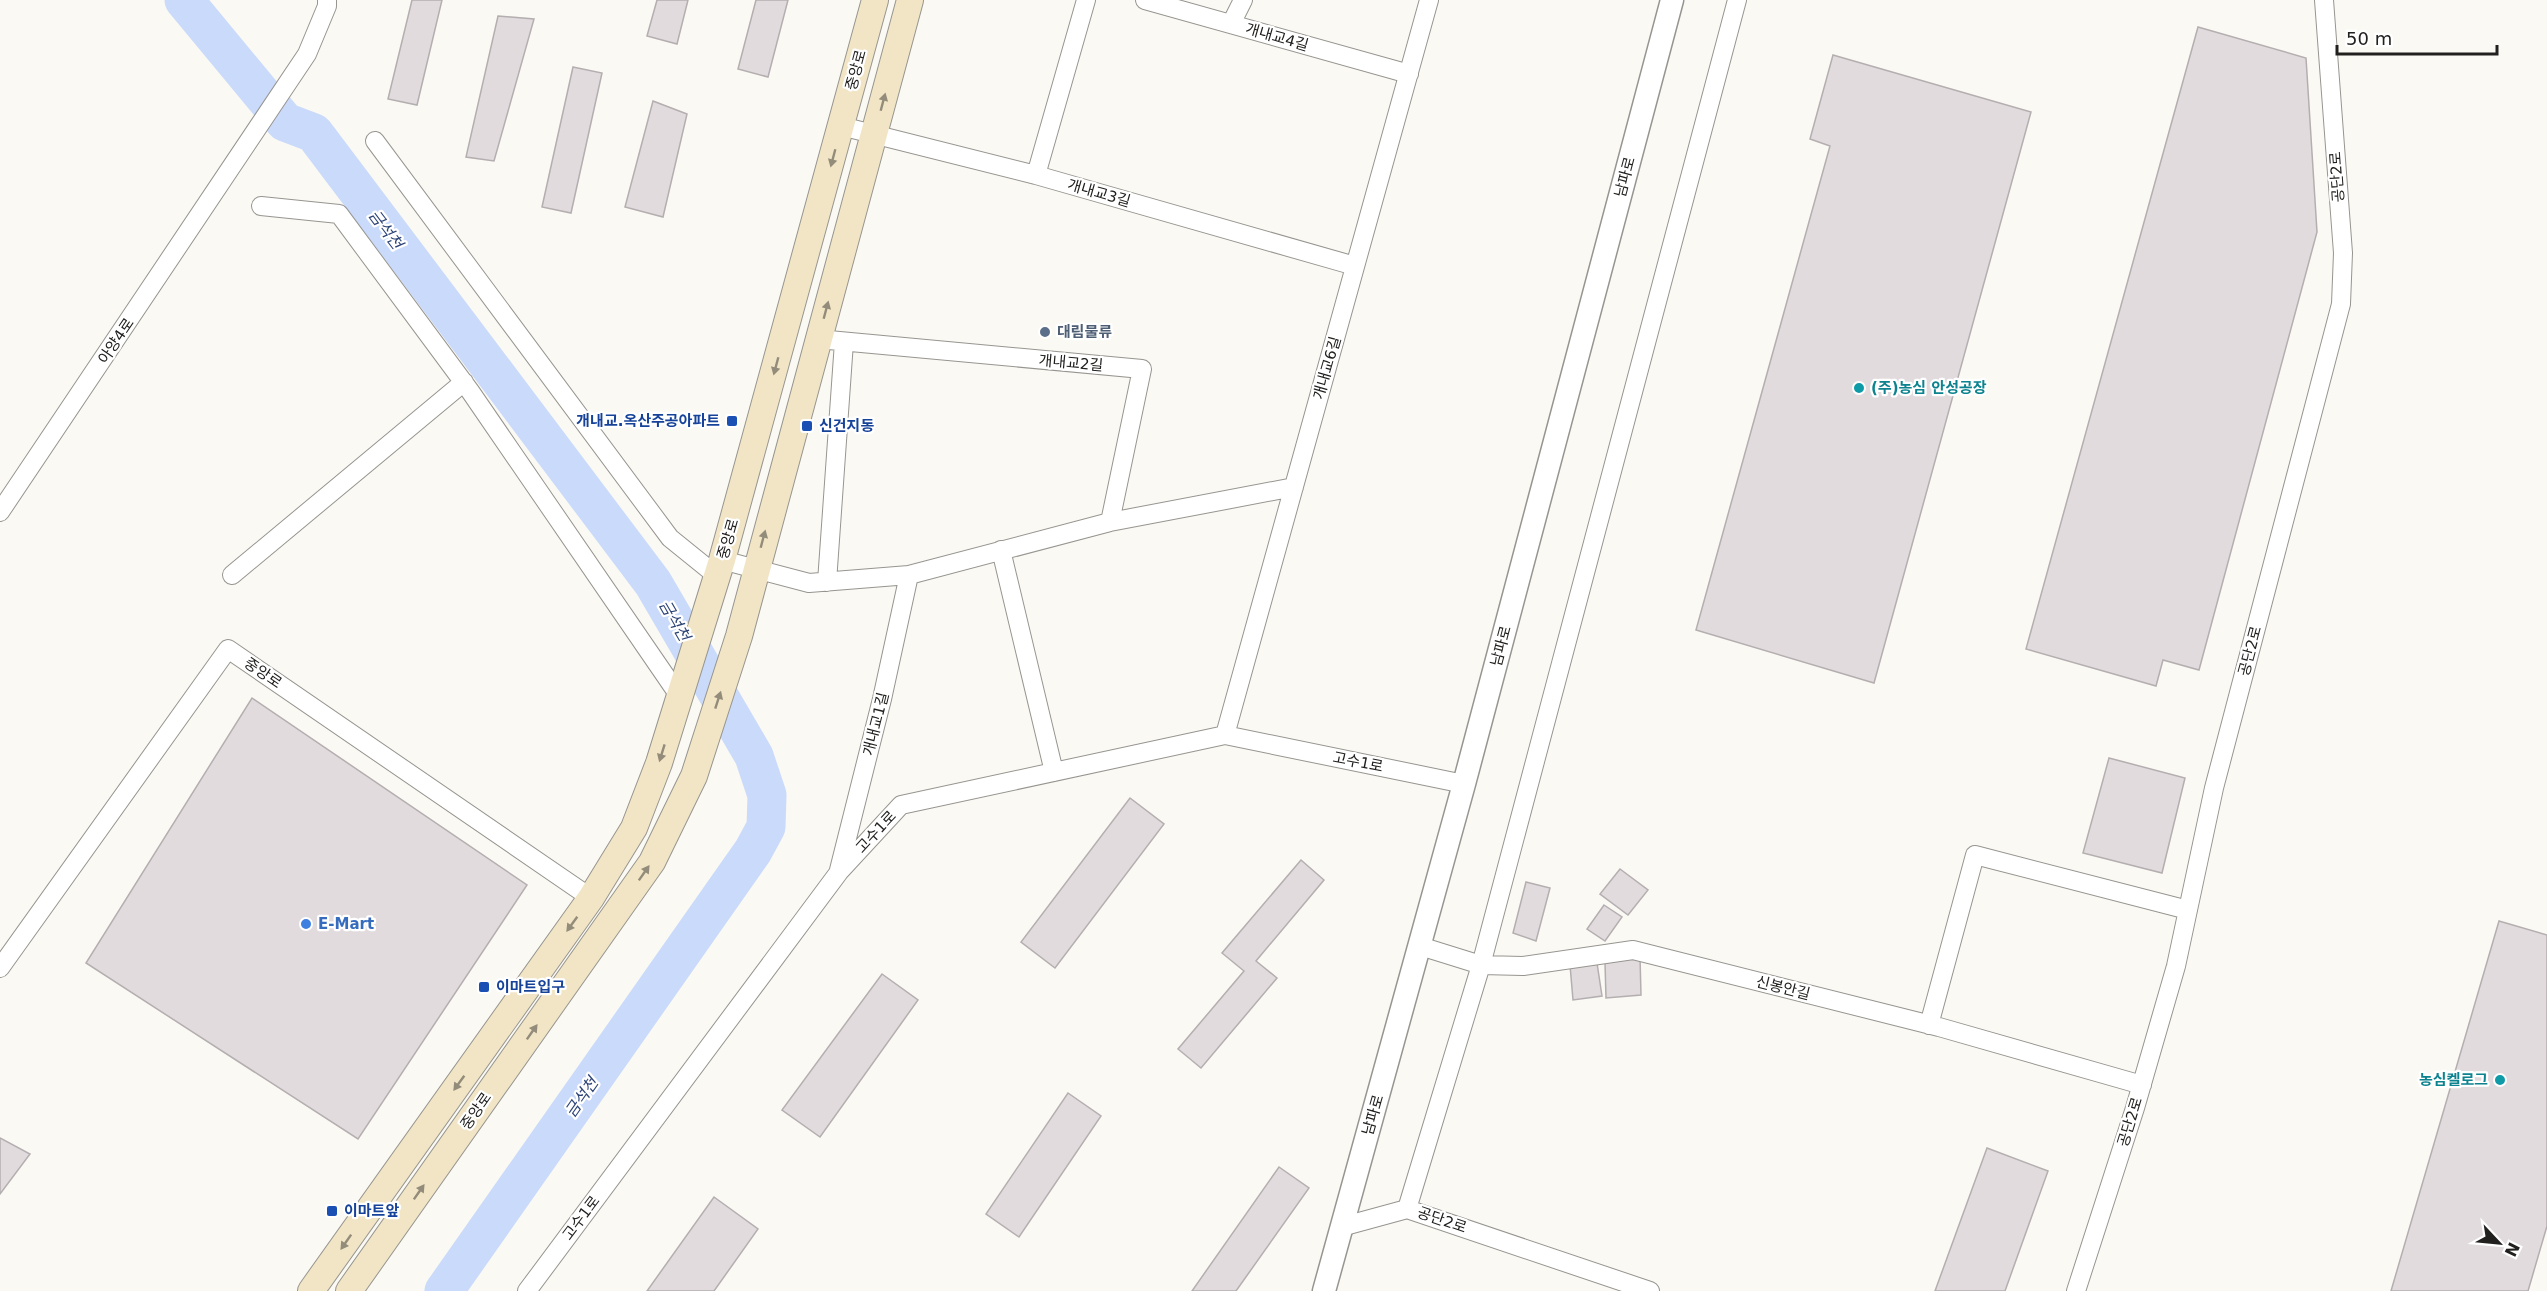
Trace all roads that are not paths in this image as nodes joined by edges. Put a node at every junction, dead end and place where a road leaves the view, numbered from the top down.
1 (327, 0) edge
2 (875, 0) edge
3 (910, 0) edge
4 (1086, 0) edge
5 (1145, 0) edge
6 (1243, 0) edge
7 (1429, 0) edge
8 (1672, 0) edge
9 (1737, 0) edge
10 (2324, 0) edge
11 (1231, 24) junction
12 (1409, 74) junction
13 (841, 126) junction
14 (874, 135) junction
15 (375, 141) dead end
16 (1036, 175) junction
17 (261, 206) dead end
18 (1355, 266) junction
19 (818, 339) junction
20 (844, 342) junction
21 (464, 382) junction
22 (1294, 487) junction
23 (0, 513) edge
24 (1110, 522) junction
25 (1001, 550) junction
26 (720, 568) junction
27 (755, 570) junction
28 (232, 575) dead end
29 (909, 575) junction
30 (827, 582) junction
31 (680, 697) junction
32 (1225, 735) junction
33 (1054, 772) junction
34 (1464, 784) junction
35 (839, 872) junction
36 (591, 898) junction
37 (2188, 910) junction
38 (1420, 946) junction
39 (1482, 965) junction
40 (0, 968) edge
41 (1929, 1025) junction
42 (2142, 1085) junction
43 (1407, 1209) junction
44 (1341, 1227) junction
45 (311, 1291) edge
46 (349, 1291) edge
47 (527, 1291) edge
48 (1324, 1291) edge
49 (1650, 1291) edge
50 (2076, 1291) edge

1 - 23 street, 아양4로
2 - 13 main road, 중앙로
14 -> 3 main road
4 - 16 street
5 - 11 street, 개내교4길
6 - 11 street
7 - 12 street, 개내교6길
8 - 34 street, 남파로
9 - 39 street, 공단2로
10 - 37 street, 공단2로
11 - 12 street, 개내교4길
12 - 18 street, 개내교6길
13 - 14 street, 개내교3길
13 -> 26 main road, 중앙로
14 - 16 street, 개내교3길
19 -> 14 main road
15 - 26 street, 중앙로
16 - 18 street, 개내교3길
17 - 21 street
18 - 22 street, 개내교6길
19 - 20 street, 개내교2길
27 -> 19 main road
20 - 24 street, 개내교2길
20 - 30 street
21 - 28 street
21 - 31 street
22 - 24 street
22 - 32 street, 개내교6길
24 - 25 street
25 - 29 street
25 - 33 street
26 - 27 street
26 - 31 main road, 중앙로
27 - 30 street
46 -> 27 main road, 중앙로
29 - 30 street
29 - 35 street, 개내교1길
31 -> 36 main road, 중앙로
32 - 33 street, 고수1로
32 - 34 street, 고수1로
33 - 35 street, 고수1로
34 - 38 street, 남파로
35 - 47 street, 고수1로
36 - 40 street, 중앙로
36 -> 45 main road, 중앙로
37 - 41 street
37 - 42 street, 공단2로
38 - 39 street, 신봉안길
38 - 44 street, 남파로
39 - 41 street, 신봉안길
39 - 43 street, 공단2로
41 - 42 street, 신봉안길
42 - 50 street, 공단2로
43 - 44 street
43 - 49 street, 공단2로
44 - 48 street, 남파로

